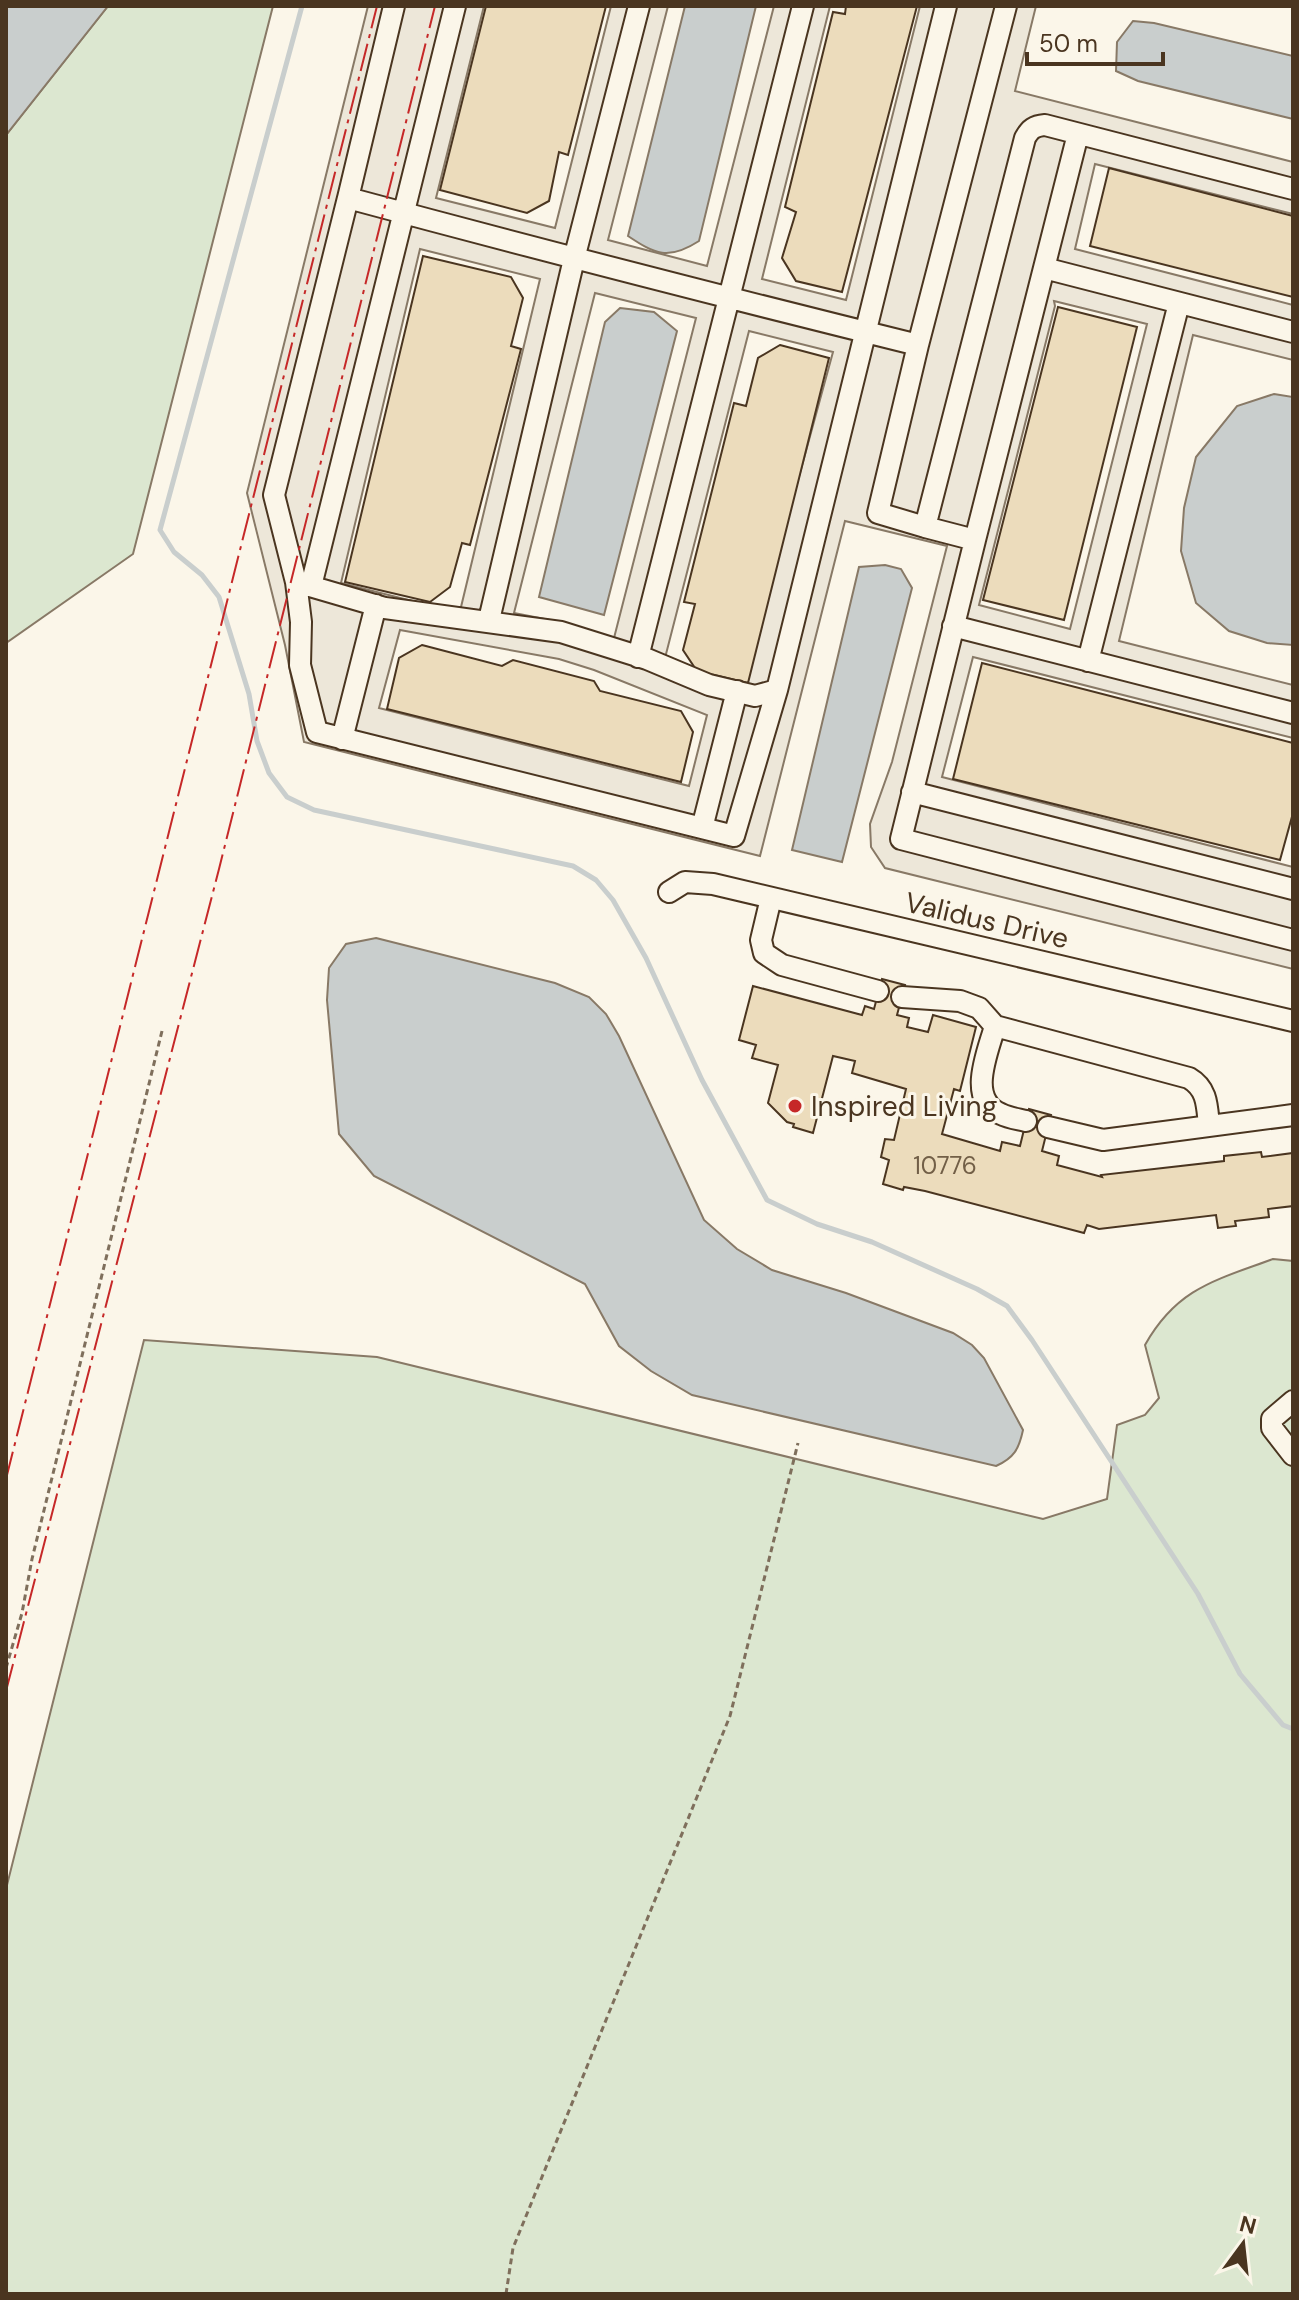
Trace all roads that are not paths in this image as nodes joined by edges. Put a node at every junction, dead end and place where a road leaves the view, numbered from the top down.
1 (394, 6) edge
2 (455, 6) edge
3 (639, 6) edge
4 (803, 6) edge
5 (946, 6) edge
6 (1006, 6) edge
7 (1078, 134) junction
8 (1293, 189) edge
9 (348, 198) junction
10 (403, 213) junction
11 (574, 259) junction
12 (1044, 268) junction
13 (730, 298) junction
14 (1179, 303) junction
15 (866, 332) junction
16 (1293, 332) edge
17 (918, 345) junction
18 (925, 527) junction
19 (975, 540) junction
20 (304, 584) junction
21 (376, 605) junction
22 (489, 620) junction
23 (953, 626) junction
24 (638, 657) junction
25 (1088, 661) junction
26 (777, 690) junction
27 (737, 691) junction
28 (1293, 713) edge
29 (342, 739) junction
30 (912, 792) junction
31 (702, 828) junction
32 (1293, 889) edge
33 (669, 892) dead end
34 (771, 898) junction
35 (1293, 940) edge
36 (878, 991) dead end
37 (902, 997) dead end
38 (1293, 1021) edge
39 (995, 1026) junction
40 (1293, 1115) edge
41 (1026, 1121) dead end
42 (1209, 1126) junction
43 (1048, 1127) dead end
44 (1293, 1401) edge
45 (1293, 1455) edge

1 - 9 street
2 - 10 street
3 - 11 street
4 - 13 street
5 - 15 street
6 - 17 street
7 - 8 street
7 - 12 street
7 - 18 street
9 - 10 street
9 - 20 street
10 - 11 street
10 - 20 street
11 - 13 street
11 - 22 street
12 - 14 street
12 - 19 street
13 - 15 street
13 - 24 street
14 - 16 street
14 - 25 street
15 - 17 street
15 - 26 street
17 - 18 street
18 - 19 street
19 - 23 street
20 - 21 street
20 - 29 street
21 - 22 street
21 - 29 street
22 - 24 street
23 - 25 street
23 - 30 street
24 - 27 street
25 - 28 street
26 - 27 street
26 - 31 street
27 - 31 street
29 - 31 street
30 - 32 street
30 - 35 street
33 - 34 street, Validus Drive
34 - 36 street
34 - 38 street, Validus Drive
37 - 39 street
39 - 41 street
39 - 42 street
40 - 42 street
42 - 43 street
44 - 45 street

